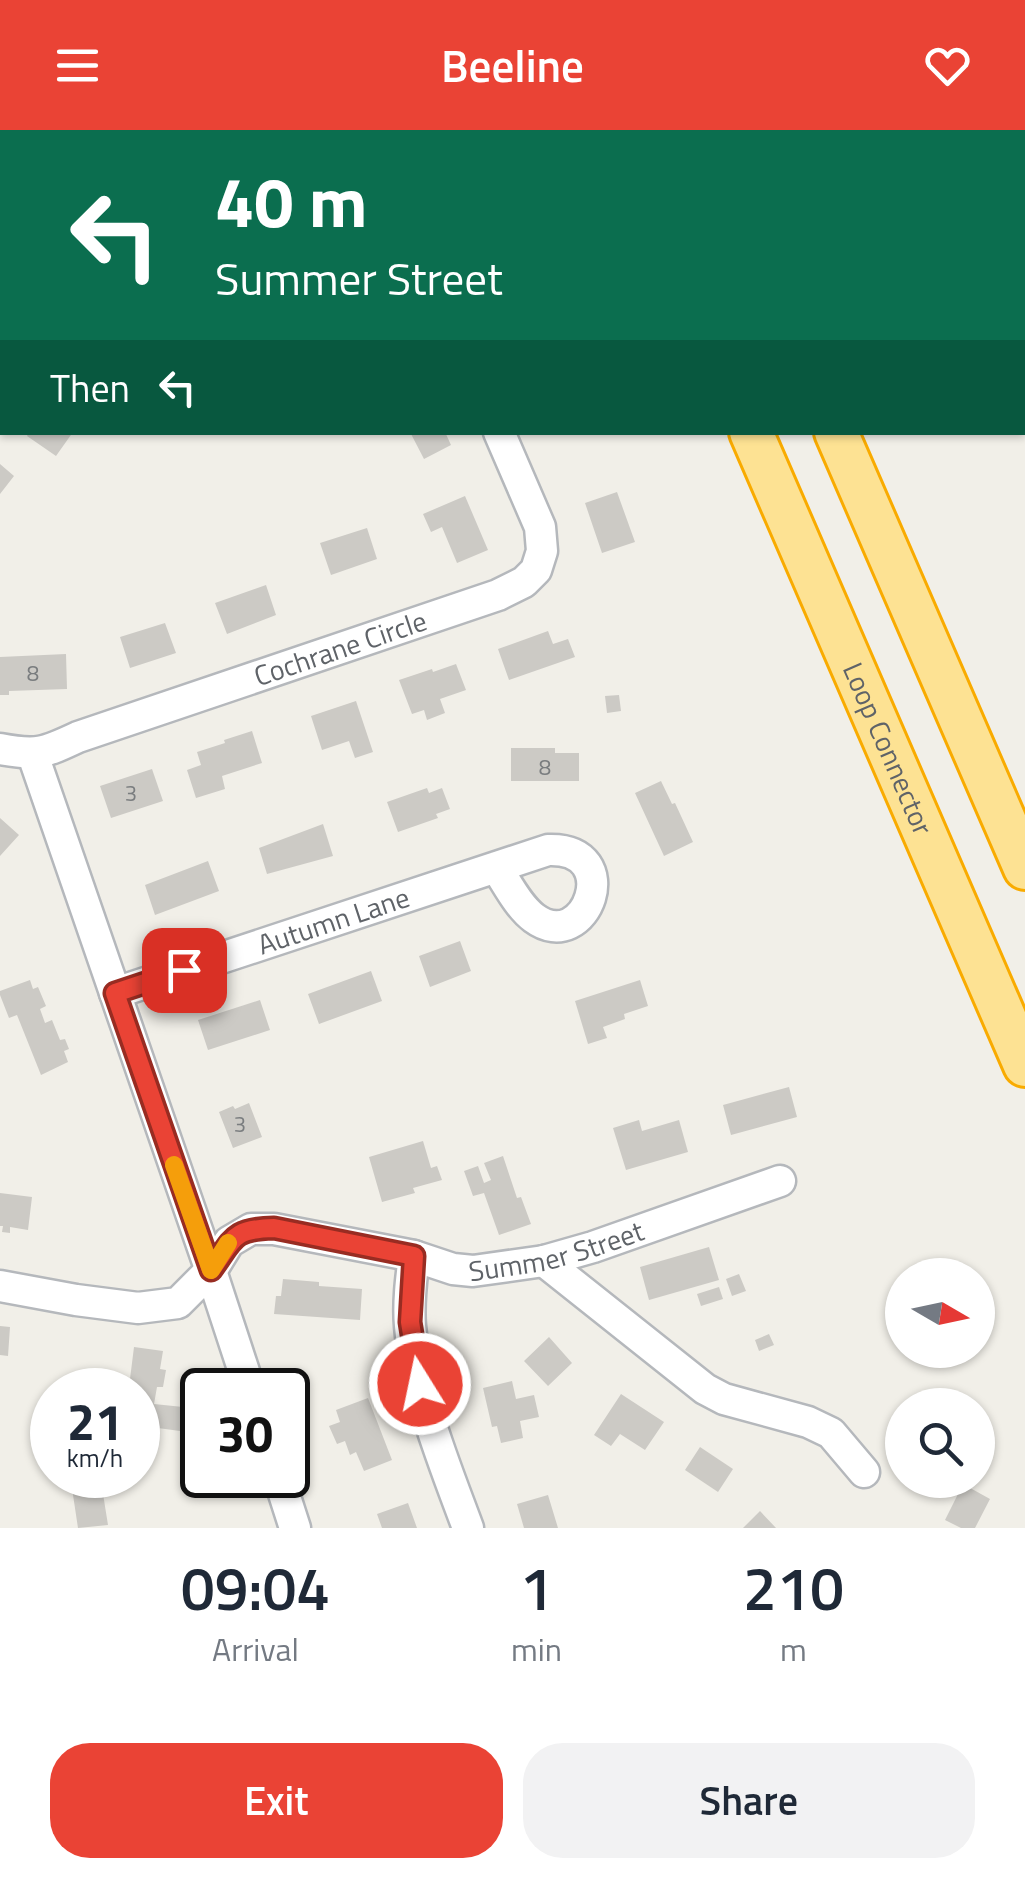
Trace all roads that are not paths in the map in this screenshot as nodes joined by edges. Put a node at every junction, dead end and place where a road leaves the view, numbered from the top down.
1 (501, 435) edge
2 (752, 435) edge
3 (837, 435) edge
4 (0, 749) edge
5 (33, 755) junction
6 (496, 868) dead end
7 (1025, 868) edge
8 (115, 993) junction
9 (1025, 1065) edge
10 (780, 1181) dead end
11 (414, 1256) junction
12 (544, 1261) junction
13 (211, 1270) junction
14 (0, 1286) edge
15 (243, 1368) edge
16 (864, 1472) dead end
17 (286, 1498) edge
18 (296, 1528) edge
19 (468, 1528) edge

1 - 5 street, Cochrane Circle
2 - 9 highway, Loop Connector
3 - 7 highway
4 - 5 street
5 - 8 street
6 - 8 street, Autumn Lane
8 - 13 street
10 - 12 street, Summer Street
11 - 12 street, Summer Street
11 - 13 street, Summer Street
11 - 19 street
12 - 16 street
13 - 14 street, Summer Street
13 - 15 street
17 - 18 street

